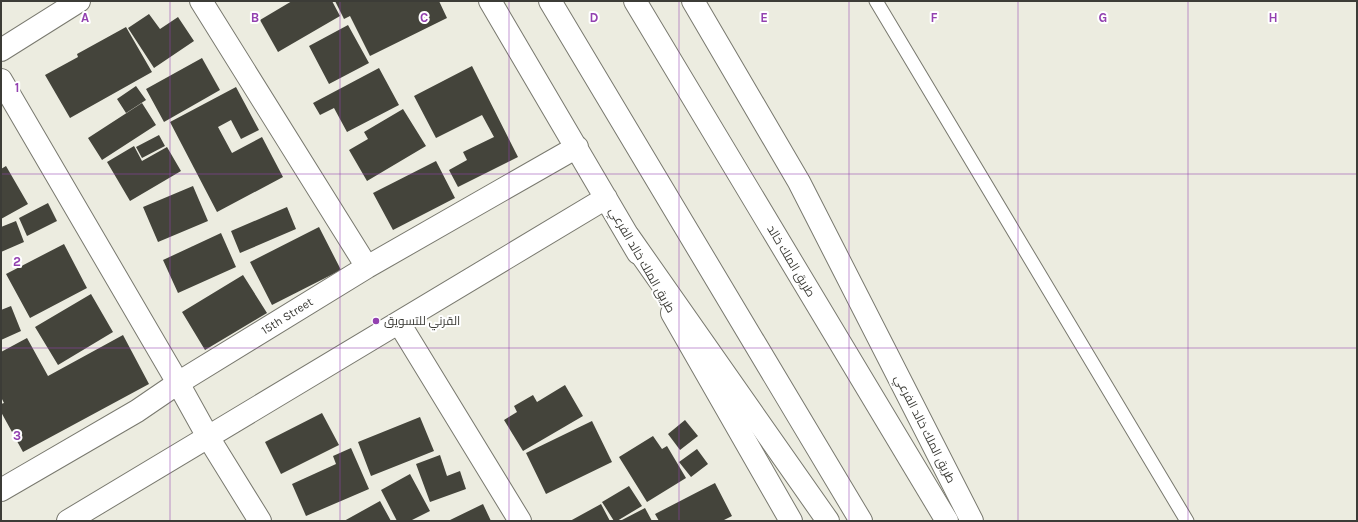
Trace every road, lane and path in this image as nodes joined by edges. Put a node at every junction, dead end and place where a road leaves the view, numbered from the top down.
1 (79, 1) edge
2 (201, 1) edge
3 (490, 1) edge
4 (550, 1) edge
5 (635, 1) edge
6 (693, 1) edge
7 (876, 1) edge
8 (1, 50) edge
9 (1, 80) edge
10 (576, 147) junction
11 (606, 198) junction
12 (629, 237) junction
13 (367, 267) junction
14 (399, 323) junction
15 (178, 383) junction
16 (208, 437) junction
17 (1, 490) edge
18 (784, 519) edge
19 (68, 521) edge
20 (260, 521) edge
21 (520, 521) edge
22 (828, 521) edge
23 (860, 521) edge
24 (947, 521) edge
25 (972, 521) edge
26 (1187, 521) edge

1 - 8 main road
2 - 13 main road
3 - 10 main road, طريق الملك خالد الفرعي
4 - 23 main road
5 - 24 main road, طريق الملك خالد
6 - 25 main road, طريق الملك خالد الفرعي
7 - 26 lane
9 - 15 main road
10 - 11 main road, طريق الملك خالد الفرعي
10 - 13 main road, 15th Street
11 - 12 main road, طريق الملك خالد الفرعي
11 - 14 main road
12 - 18 main road, طريق الملك خالد الفرعي
12 - 22 main road
13 - 15 main road, 15th Street
14 - 16 main road
14 - 21 main road
15 - 16 main road
15 - 17 main road, 15th Street
16 - 19 main road
16 - 20 main road

